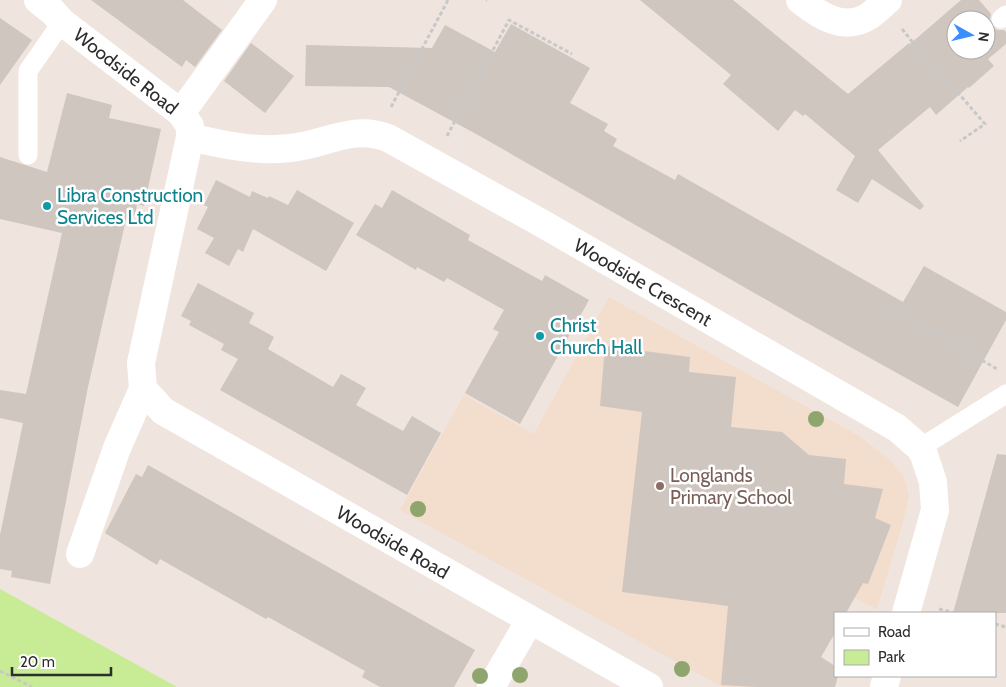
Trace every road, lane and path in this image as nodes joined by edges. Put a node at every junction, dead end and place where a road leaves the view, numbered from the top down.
1 (38, 0) edge
2 (263, 0) edge
3 (448, 0) edge
4 (800, 0) edge
5 (885, 2) edge
6 (62, 22) junction
7 (572, 54) dead end
8 (186, 125) junction
9 (377, 134) junction
10 (960, 142) dead end
11 (28, 155) dead end
12 (432, 162) junction
13 (892, 308) dead end
14 (998, 370) dead end
15 (144, 389) junction
16 (1006, 394) edge
17 (920, 448) junction
18 (80, 554) dead end
19 (906, 612) edge
20 (530, 620) junction
21 (0, 672) edge
22 (32, 687) edge
23 (491, 687) edge
24 (649, 687) edge

1 - 6 street, Woodside Road
2 - 8 street
3 - 9 path
4 - 5 street
5 - 10 path
6 - 8 street, Woodside Road
6 - 11 lane
7 - 12 path
8 - 9 street, Woodside Crescent
8 - 15 street, Woodside Road
9 - 12 street, Woodside Crescent
12 - 17 street, Woodside Crescent
13 - 14 path
15 - 18 street
15 - 20 street, Woodside Road
16 - 17 lane
17 - 19 street, Woodside Crescent
20 - 23 street
20 - 24 street, Woodside Road
21 - 22 path

